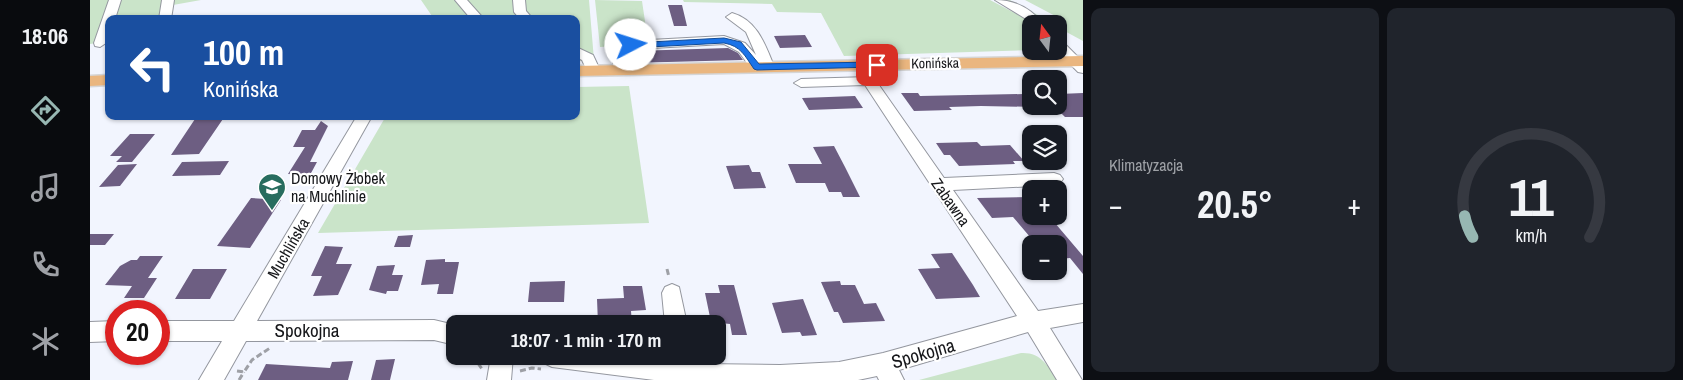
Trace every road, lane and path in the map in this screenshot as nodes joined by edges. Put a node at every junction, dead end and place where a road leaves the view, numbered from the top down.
1 (115, 0) edge
2 (168, 0) edge
3 (461, 0) edge
4 (508, 0) edge
5 (1001, 0) edge
6 (522, 10) edge
7 (110, 15) edge
8 (166, 15) edge
9 (474, 15) edge
10 (1028, 15) edge
11 (732, 17) dead end
12 (105, 28) edge
13 (100, 42) dead end
14 (580, 53) edge
15 (1068, 53) edge
16 (1080, 63) edge
17 (762, 67) junction
18 (620, 70) junction
19 (585, 71) edge
20 (105, 80) edge
21 (90, 81) edge
22 (801, 83) dead end
23 (363, 120) edge
24 (1054, 179) dead end
25 (938, 184) junction
26 (672, 293) dead end
27 (1083, 313) edge
28 (675, 315) edge
29 (1033, 321) junction
30 (170, 331) edge
31 (239, 331) junction
32 (90, 332) edge
33 (105, 332) edge
34 (446, 333) edge
35 (271, 347) dead end
36 (482, 365) edge
37 (497, 365) edge
38 (636, 365) edge
39 (692, 371) edge
40 (244, 372) junction
41 (888, 372) edge
42 (214, 375) edge
43 (491, 377) edge
44 (239, 380) edge
45 (1070, 380) edge

1 - 7 street
2 - 8 street
3 - 9 street
4 - 6 street
5 - 10 street
11 - 17 street
12 - 13 street
14 - 19 street
15 - 16 street
16 - 17 main road, Konińska
17 - 18 main road, Konińska
17 - 18 street
18 - 19 main road, Konińska
20 - 21 main road
22 - 25 street, Zabawna
23 - 31 street, Muchlińska
24 - 25 street
25 - 29 street, Zabawna
26 - 28 street
27 - 29 street, Spokojna
29 - 41 street, Spokojna
29 - 45 street, Zabawna
30 - 31 street, Spokojna
31 - 34 street, Spokojna
31 - 42 street, Muchlińska
32 - 33 street
35 - 40 path
36 - 43 path
37 - 43 street
38 - 39 street, Spokojna
39 - 41 street, Spokojna
40 - 42 path
40 - 44 path

